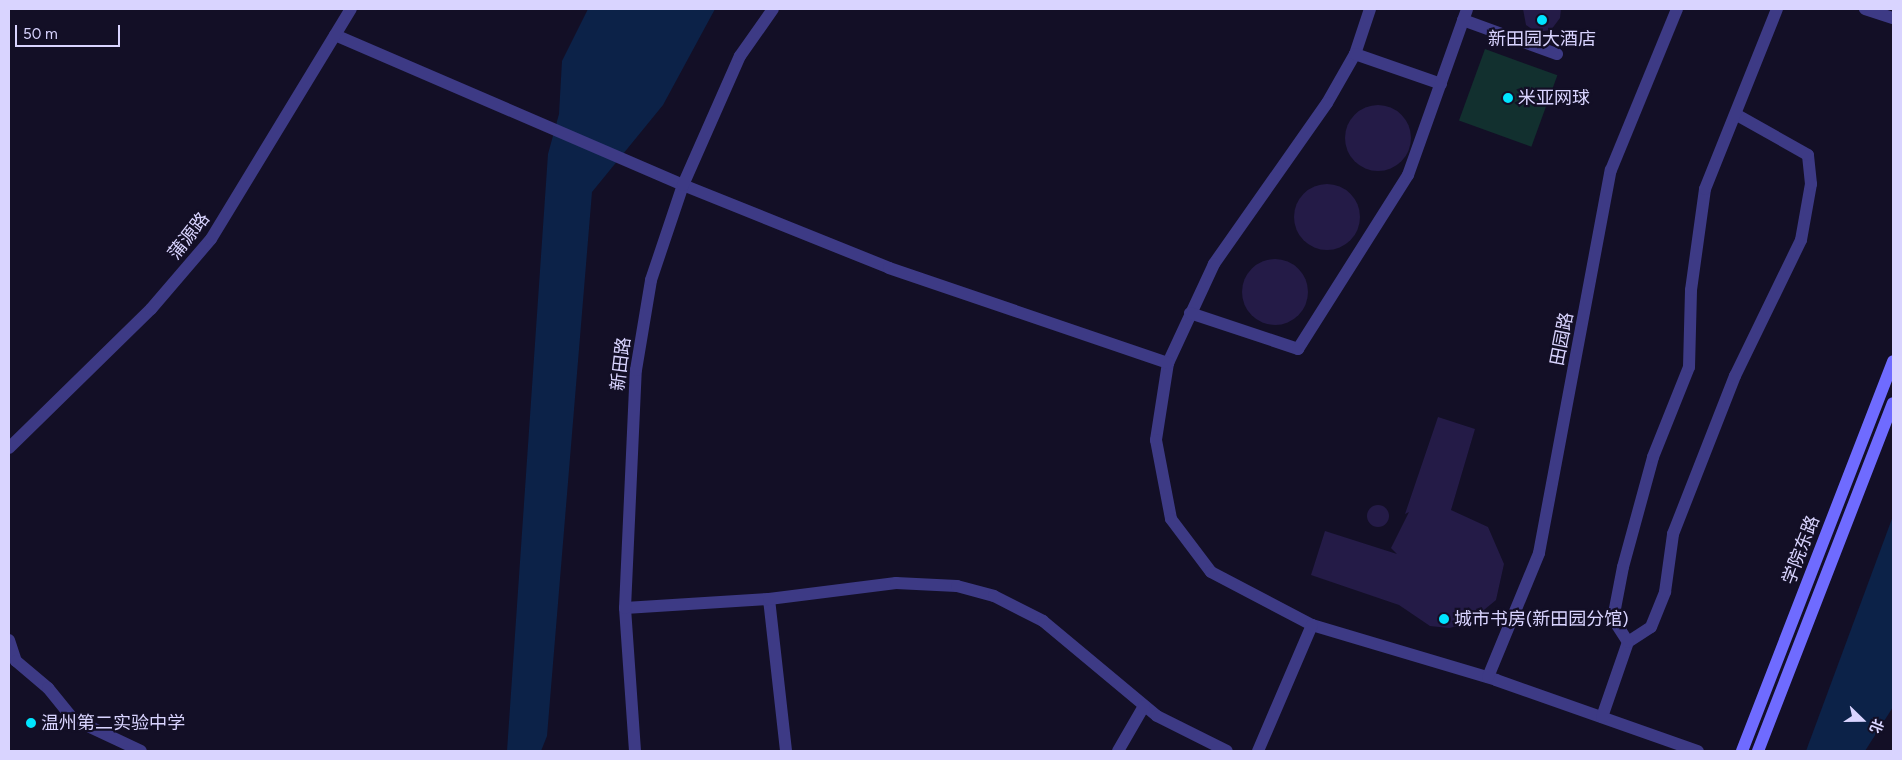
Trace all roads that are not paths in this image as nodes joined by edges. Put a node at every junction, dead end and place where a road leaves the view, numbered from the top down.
1 (351, 9) edge
2 (773, 9) edge
3 (1370, 9) edge
4 (1677, 9) edge
5 (1777, 9) edge
6 (1865, 9) edge
7 (1465, 14) edge
8 (1893, 18) edge
9 (335, 35) junction
10 (1355, 54) junction
11 (1557, 54) dead end
12 (1441, 84) junction
13 (1737, 115) junction
14 (683, 186) junction
15 (1190, 313) junction
16 (1893, 361) edge
17 (1168, 363) junction
18 (1893, 403) edge
19 (9, 448) edge
20 (769, 599) junction
21 (625, 608) junction
22 (1312, 625) junction
23 (9, 640) edge
24 (1628, 642) junction
25 (1488, 677) junction
26 (1144, 706) junction
27 (1602, 717) junction
28 (141, 751) edge
29 (635, 751) edge
30 (786, 751) edge
31 (1118, 751) edge
32 (1227, 751) edge
33 (1258, 751) edge
34 (1698, 751) edge
35 (1742, 751) edge
36 (1758, 751) edge

1 - 9 street, 蒲源路
2 - 14 street, 新田路
3 - 10 street
4 - 25 street, 田园路
5 - 13 street
6 - 8 street
7 - 11 street
7 - 12 street
9 - 14 street
9 - 19 street, 蒲源路
10 - 12 street
10 - 15 street
12 - 15 street
13 - 24 street
13 - 24 street
14 - 17 street
14 - 21 street, 新田路
15 - 17 street
16 - 35 main road, 学院东路
17 - 22 street
18 - 36 main road, 学院东路
20 - 21 street
20 - 26 street
20 - 30 street
21 - 29 street, 新田路
22 - 25 street
22 - 33 street
23 - 28 street
24 - 27 street
25 - 27 street
26 - 31 street
26 - 32 street
27 - 34 street

